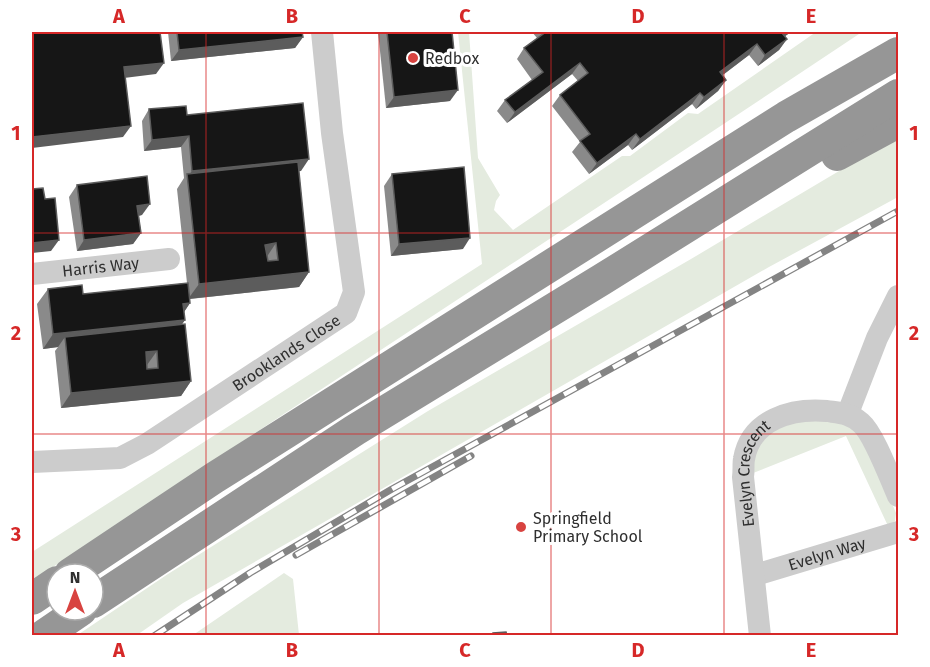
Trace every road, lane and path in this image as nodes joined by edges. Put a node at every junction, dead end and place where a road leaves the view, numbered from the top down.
1 (322, 32) edge
2 (893, 32) edge
3 (898, 53) edge
4 (898, 95) edge
5 (786, 117) junction
6 (898, 122) edge
7 (641, 254) junction
8 (169, 259) dead end
9 (32, 274) edge
10 (898, 296) edge
11 (848, 413) junction
12 (32, 462) edge
13 (898, 496) edge
14 (898, 532) edge
15 (88, 562) edge
16 (755, 575) junction
17 (45, 590) edge
18 (105, 594) edge
19 (32, 599) edge
20 (63, 622) edge
21 (43, 636) edge
22 (760, 636) edge

1 - 12 street, Brooklands Close
2 - 5 highway
3 - 5 highway
4 - 7 highway
5 - 15 highway
6 - 7 highway
7 - 18 highway
8 - 9 street, Harris Way
10 - 11 street
11 - 13 street
11 - 16 street, Evelyn Crescent
14 - 16 street, Evelyn Way
16 - 22 street, Evelyn Crescent
17 - 19 highway
20 - 21 highway

